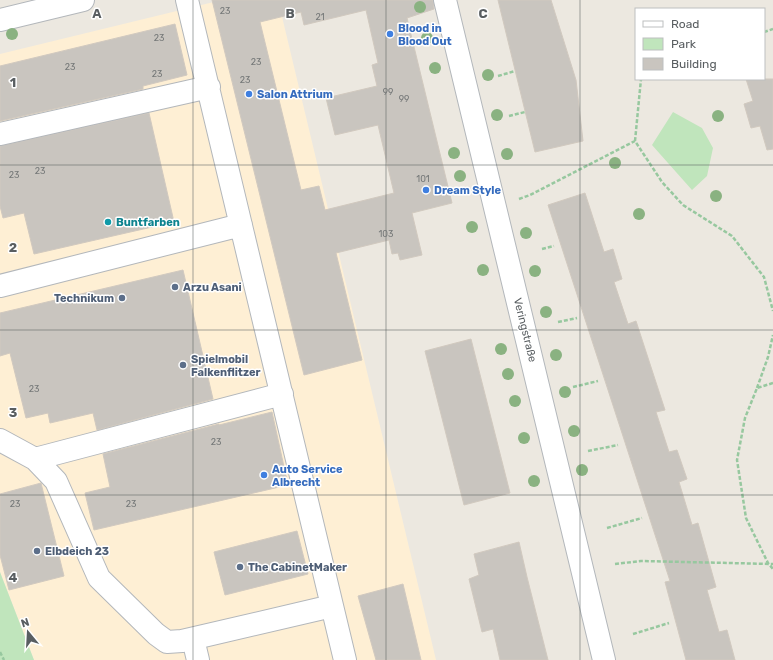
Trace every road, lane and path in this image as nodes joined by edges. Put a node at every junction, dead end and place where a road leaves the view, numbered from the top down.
1 (83, 0) edge
2 (187, 0) edge
3 (445, 0) edge
4 (0, 20) edge
5 (515, 71) dead end
6 (498, 76) dead end
7 (640, 80) edge
8 (209, 87) junction
9 (525, 112) dead end
10 (509, 116) dead end
11 (0, 134) edge
12 (635, 141) junction
13 (495, 207) junction
14 (241, 225) junction
15 (554, 246) dead end
16 (542, 249) dead end
17 (0, 286) edge
18 (773, 311) edge
19 (577, 318) dead end
20 (558, 322) dead end
21 (773, 335) edge
22 (598, 381) dead end
23 (773, 383) edge
24 (573, 387) dead end
25 (757, 388) junction
26 (282, 394) junction
27 (0, 440) edge
28 (618, 445) dead end
29 (588, 451) dead end
30 (35, 459) junction
31 (642, 518) dead end
32 (607, 528) dead end
33 (615, 564) dead end
34 (768, 564) junction
35 (773, 564) edge
36 (773, 569) edge
37 (332, 606) junction
38 (669, 623) dead end
39 (633, 634) dead end
40 (193, 639) junction
41 (0, 652) edge
42 (4, 660) edge
43 (198, 660) edge
44 (345, 660) edge
45 (604, 660) edge

1 - 4 street
2 - 8 street
3 - 13 street, Veringstraße
5 - 6 path
7 - 12 path
8 - 11 street
8 - 14 street
9 - 10 path
12 - 13 path
12 - 18 path
13 - 45 street, Veringstraße
14 - 17 street
14 - 26 street
15 - 16 path
19 - 20 path
21 - 25 path
22 - 24 path
23 - 25 path
25 - 34 path
26 - 30 street
26 - 37 street
27 - 30 street
28 - 29 path
30 - 40 street
31 - 32 path
33 - 34 path
34 - 35 path
34 - 36 path
37 - 40 street
37 - 44 street
38 - 39 path
40 - 43 street
41 - 42 path

